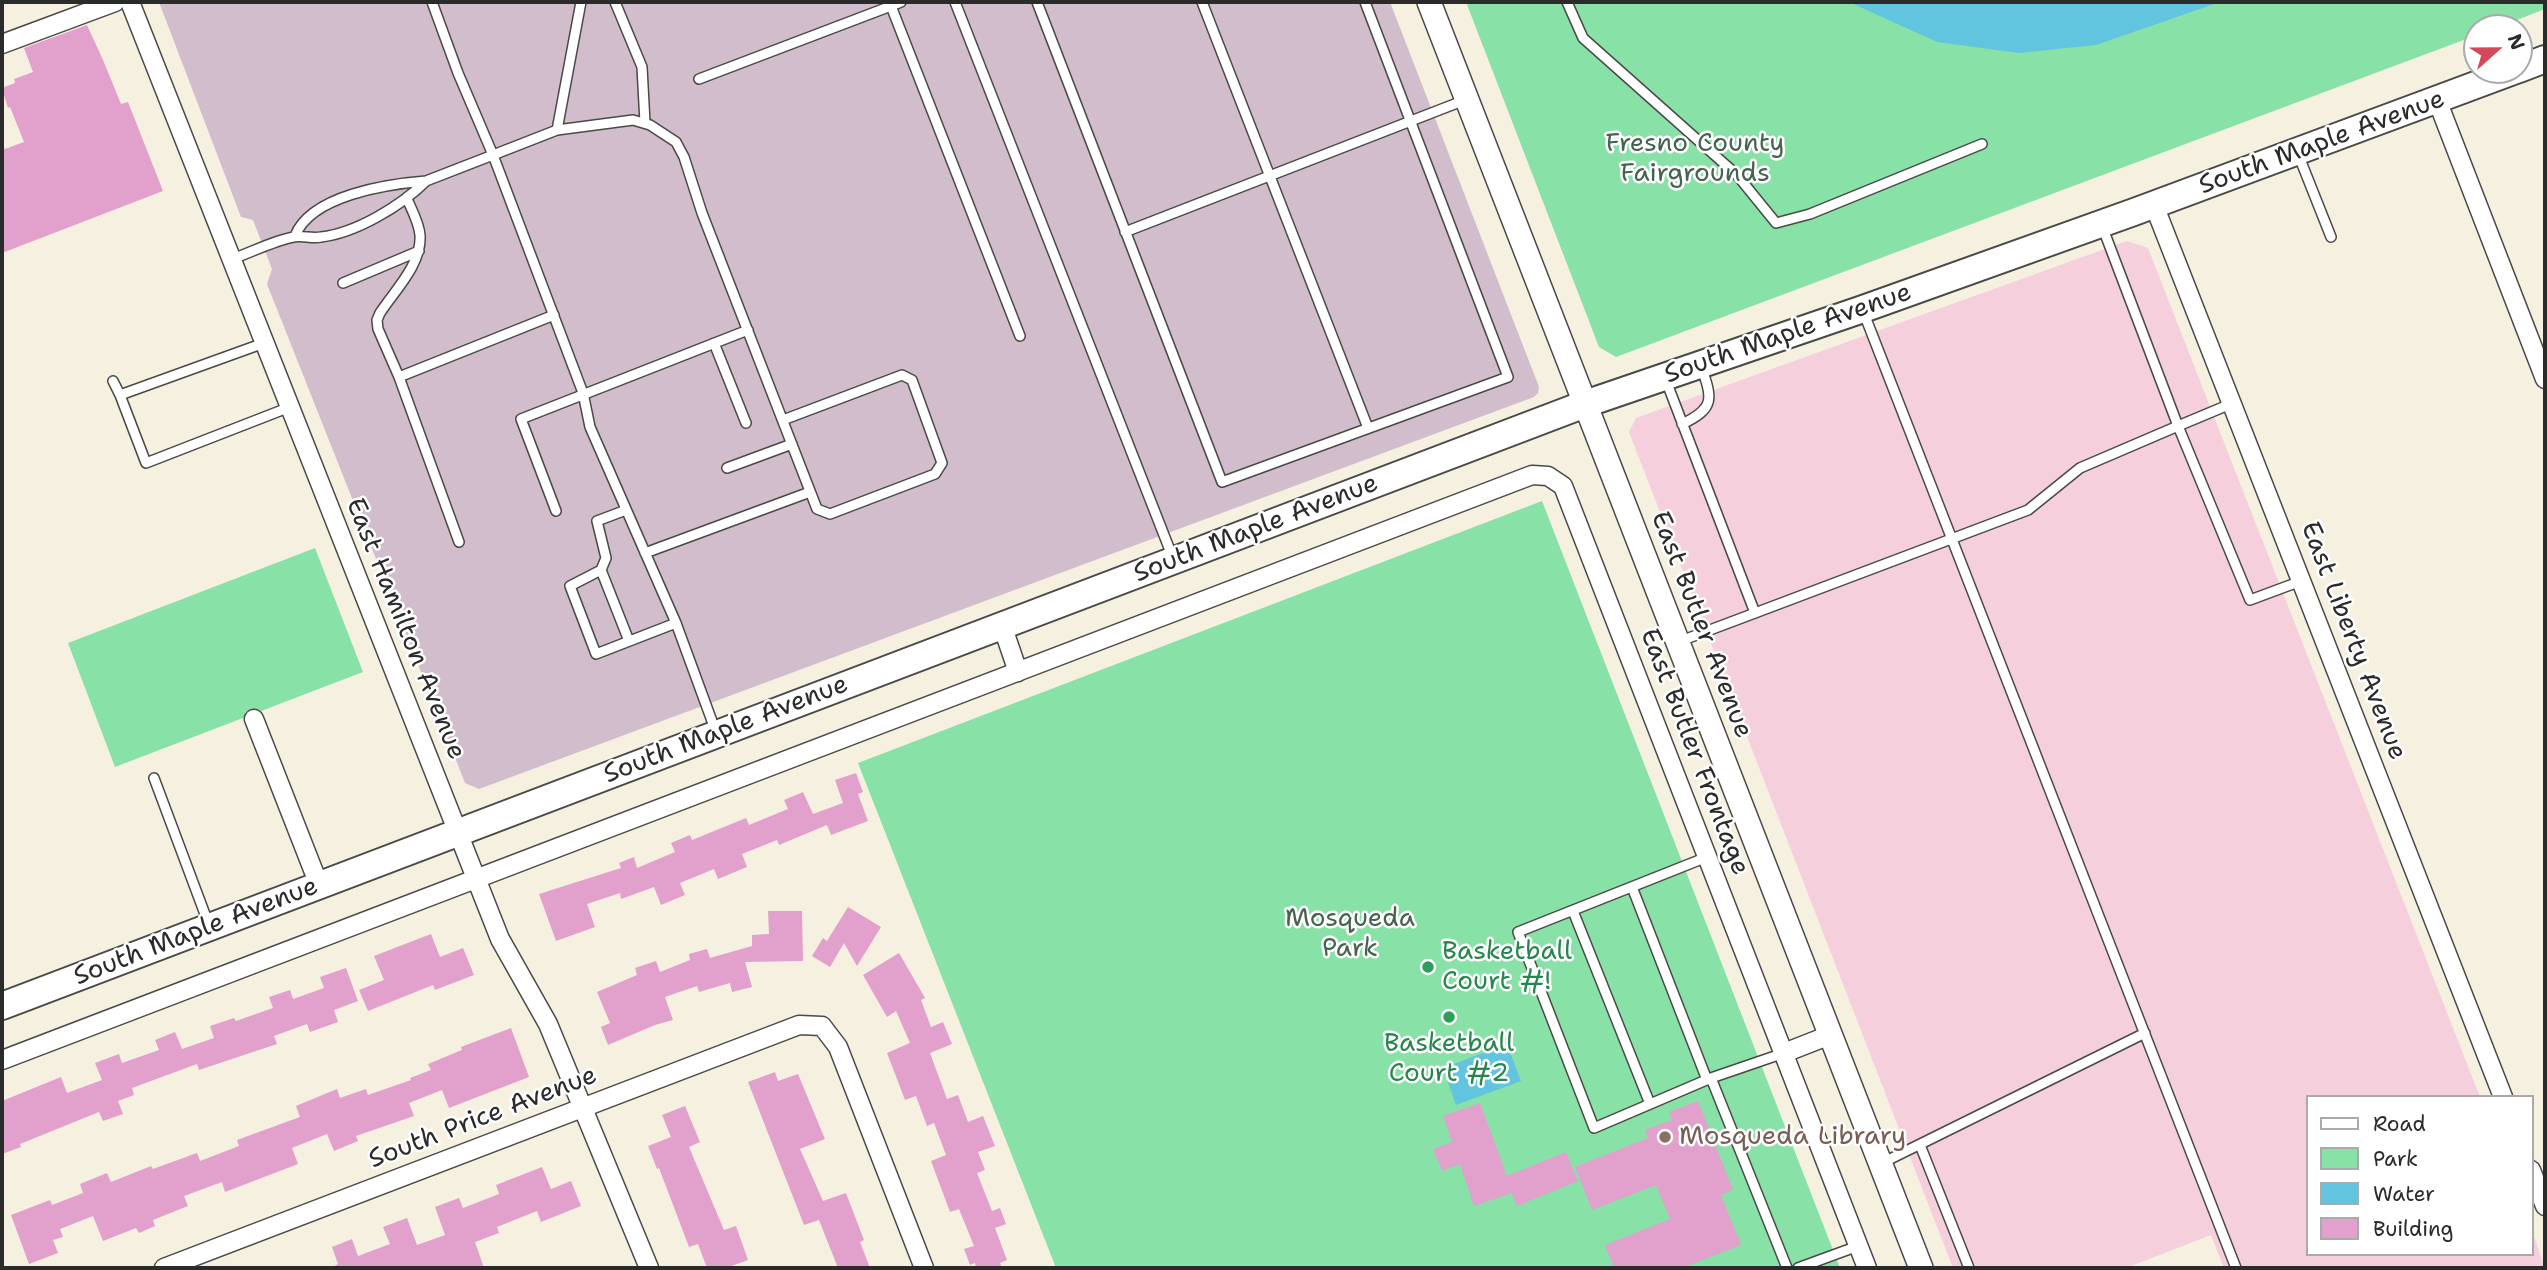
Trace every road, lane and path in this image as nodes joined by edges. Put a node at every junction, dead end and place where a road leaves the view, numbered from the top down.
1 (115, 2) edge
2 (130, 2) edge
3 (432, 2) edge
4 (581, 2) edge
5 (615, 2) edge
6 (901, 2) edge
7 (955, 2) edge
8 (1037, 2) edge
9 (1202, 2) edge
10 (1365, 2) edge
11 (1429, 2) edge
12 (1567, 2) edge
13 (891, 6) junction
14 (2, 44) edge
15 (699, 79) dead end
16 (2479, 84) edge
17 (1467, 99) junction
18 (2437, 100) junction
19 (1412, 121) junction
20 (645, 123) junction
21 (557, 130) junction
22 (1982, 144) dead end
23 (2297, 152) junction
24 (493, 155) junction
25 (1269, 176) junction
26 (426, 181) junction
27 (407, 199) junction
28 (2154, 205) junction
29 (2101, 224) junction
30 (1125, 232) junction
31 (295, 236) junction
32 (2330, 237) dead end
33 (419, 251) junction
34 (232, 259) junction
35 (343, 283) dead end
36 (1863, 309) junction
37 (554, 316) junction
38 (748, 330) junction
39 (1020, 336) dead end
40 (264, 343) junction
41 (714, 343) junction
42 (1700, 365) junction
43 (398, 377) junction
44 (1664, 377) junction
45 (2545, 379) edge
46 (113, 381) dead end
47 (583, 393) junction
48 (120, 395) junction
49 (2233, 403) junction
50 (1585, 404) junction
51 (290, 407) junction
52 (783, 420) junction
53 (746, 423) dead end
54 (1682, 425) junction
55 (2178, 426) junction
56 (1368, 428) junction
57 (792, 444) junction
58 (727, 468) dead end
59 (810, 492) junction
60 (626, 510) junction
61 (556, 511) dead end
62 (1952, 539) junction
63 (459, 542) dead end
64 (645, 553) junction
65 (1174, 560) junction
66 (601, 570) junction
67 (2301, 581) junction
68 (1755, 613) junction
69 (676, 623) junction
70 (1002, 625) junction
71 (629, 641) junction
72 (1678, 642) junction
73 (1018, 672) junction
74 (254, 719) dead end
75 (716, 734) junction
76 (154, 778) dead end
77 (457, 832) junction
78 (1707, 858) junction
79 (475, 877) junction
80 (319, 885) junction
81 (1632, 887) junction
82 (1573, 911) junction
83 (209, 927) junction
84 (2, 1006) edge
85 (2145, 1033) junction
86 (1830, 1035) junction
87 (1784, 1053) junction
88 (2, 1060) edge
89 (1709, 1079) junction
90 (2502, 1095) edge
91 (1650, 1104) junction
92 (584, 1107) junction
93 (1920, 1145) junction
94 (1881, 1164) junction
95 (2533, 1175) edge
96 (2545, 1206) edge
97 (1858, 1246) junction
98 (164, 1268) edge
99 (649, 1268) edge
100 (924, 1268) edge
101 (1787, 1268) edge
102 (1798, 1268) edge
103 (1867, 1268) edge
104 (1921, 1268) edge
105 (1969, 1268) edge
106 (2236, 1268) edge

1 - 14 street
2 - 34 street, East Hamilton Avenue
3 - 24 lane
4 - 21 lane
5 - 20 lane
6 - 13 lane
7 - 65 lane
8 - 30 lane
9 - 25 lane
10 - 19 lane
11 - 17 street, East Butler Avenue
12 - 22 lane
13 - 15 lane
13 - 39 lane
16 - 18 main road, South Maple Avenue
17 - 19 lane
17 - 50 street, East Butler Avenue
18 - 23 main road, South Maple Avenue
18 - 45 street
19 - 25 lane
19 - 56 lane
20 - 21 lane
20 - 38 lane
21 - 24 lane
23 - 28 main road, South Maple Avenue
23 - 32 lane
24 - 26 lane
24 - 37 lane
25 - 30 lane
25 - 56 lane
26 - 27 lane
26 - 31 lane
27 - 31 lane
27 - 33 lane
28 - 29 main road, South Maple Avenue
28 - 49 street, East Liberty Avenue
29 - 36 main road, South Maple Avenue
29 - 55 lane
30 - 56 lane
31 - 34 lane
33 - 35 lane
33 - 43 lane
34 - 40 street, East Hamilton Avenue
36 - 42 main road, South Maple Avenue
36 - 62 lane
37 - 43 lane
37 - 47 lane
38 - 41 lane
38 - 52 lane
40 - 48 lane
40 - 51 street, East Hamilton Avenue
41 - 47 lane
41 - 53 lane
42 - 44 main road, South Maple Avenue
42 - 54 lane
43 - 63 lane
44 - 50 main road, South Maple Avenue
44 - 54 lane
46 - 48 lane
47 - 60 lane
47 - 61 lane
48 - 51 lane
49 - 55 lane
49 - 67 street, East Liberty Avenue
50 - 65 main road, South Maple Avenue
50 - 72 street, East Butler Avenue
51 - 77 street, East Hamilton Avenue
52 - 57 lane
52 - 59 lane
54 - 68 lane
55 - 62 lane
55 - 67 lane
57 - 58 lane
57 - 59 lane
59 - 64 lane
60 - 64 lane
60 - 66 lane
62 - 68 lane
62 - 85 lane
64 - 69 lane
65 - 70 main road, South Maple Avenue
66 - 71 lane
66 - 71 lane
67 - 90 street, East Liberty Avenue
68 - 72 lane
69 - 71 lane
69 - 75 lane
70 - 73 street
70 - 75 main road, South Maple Avenue
72 - 86 street, East Butler Avenue
73 - 78 street, East Butler Frontage
73 - 79 street
74 - 80 street
75 - 77 main road, South Maple Avenue
76 - 83 lane
77 - 79 street, East Hamilton Avenue
77 - 80 main road, South Maple Avenue
78 - 81 lane
78 - 87 street, East Butler Frontage
79 - 88 street
79 - 92 street, East Hamilton Avenue
80 - 83 main road, South Maple Avenue
81 - 82 lane
81 - 89 lane
82 - 91 lane
82 - 91 lane
83 - 84 main road, South Maple Avenue
85 - 93 lane
85 - 106 lane
86 - 87 street
86 - 94 street, East Butler Avenue
87 - 89 lane
87 - 97 street, East Butler Frontage
89 - 91 lane
89 - 101 lane
92 - 98 street, South Price Avenue
92 - 99 street, East Hamilton Avenue
92 - 100 street, South Price Avenue
93 - 94 lane
93 - 105 lane
94 - 104 street, East Butler Avenue
95 - 96 street
97 - 102 lane
97 - 103 street, East Butler Frontage

